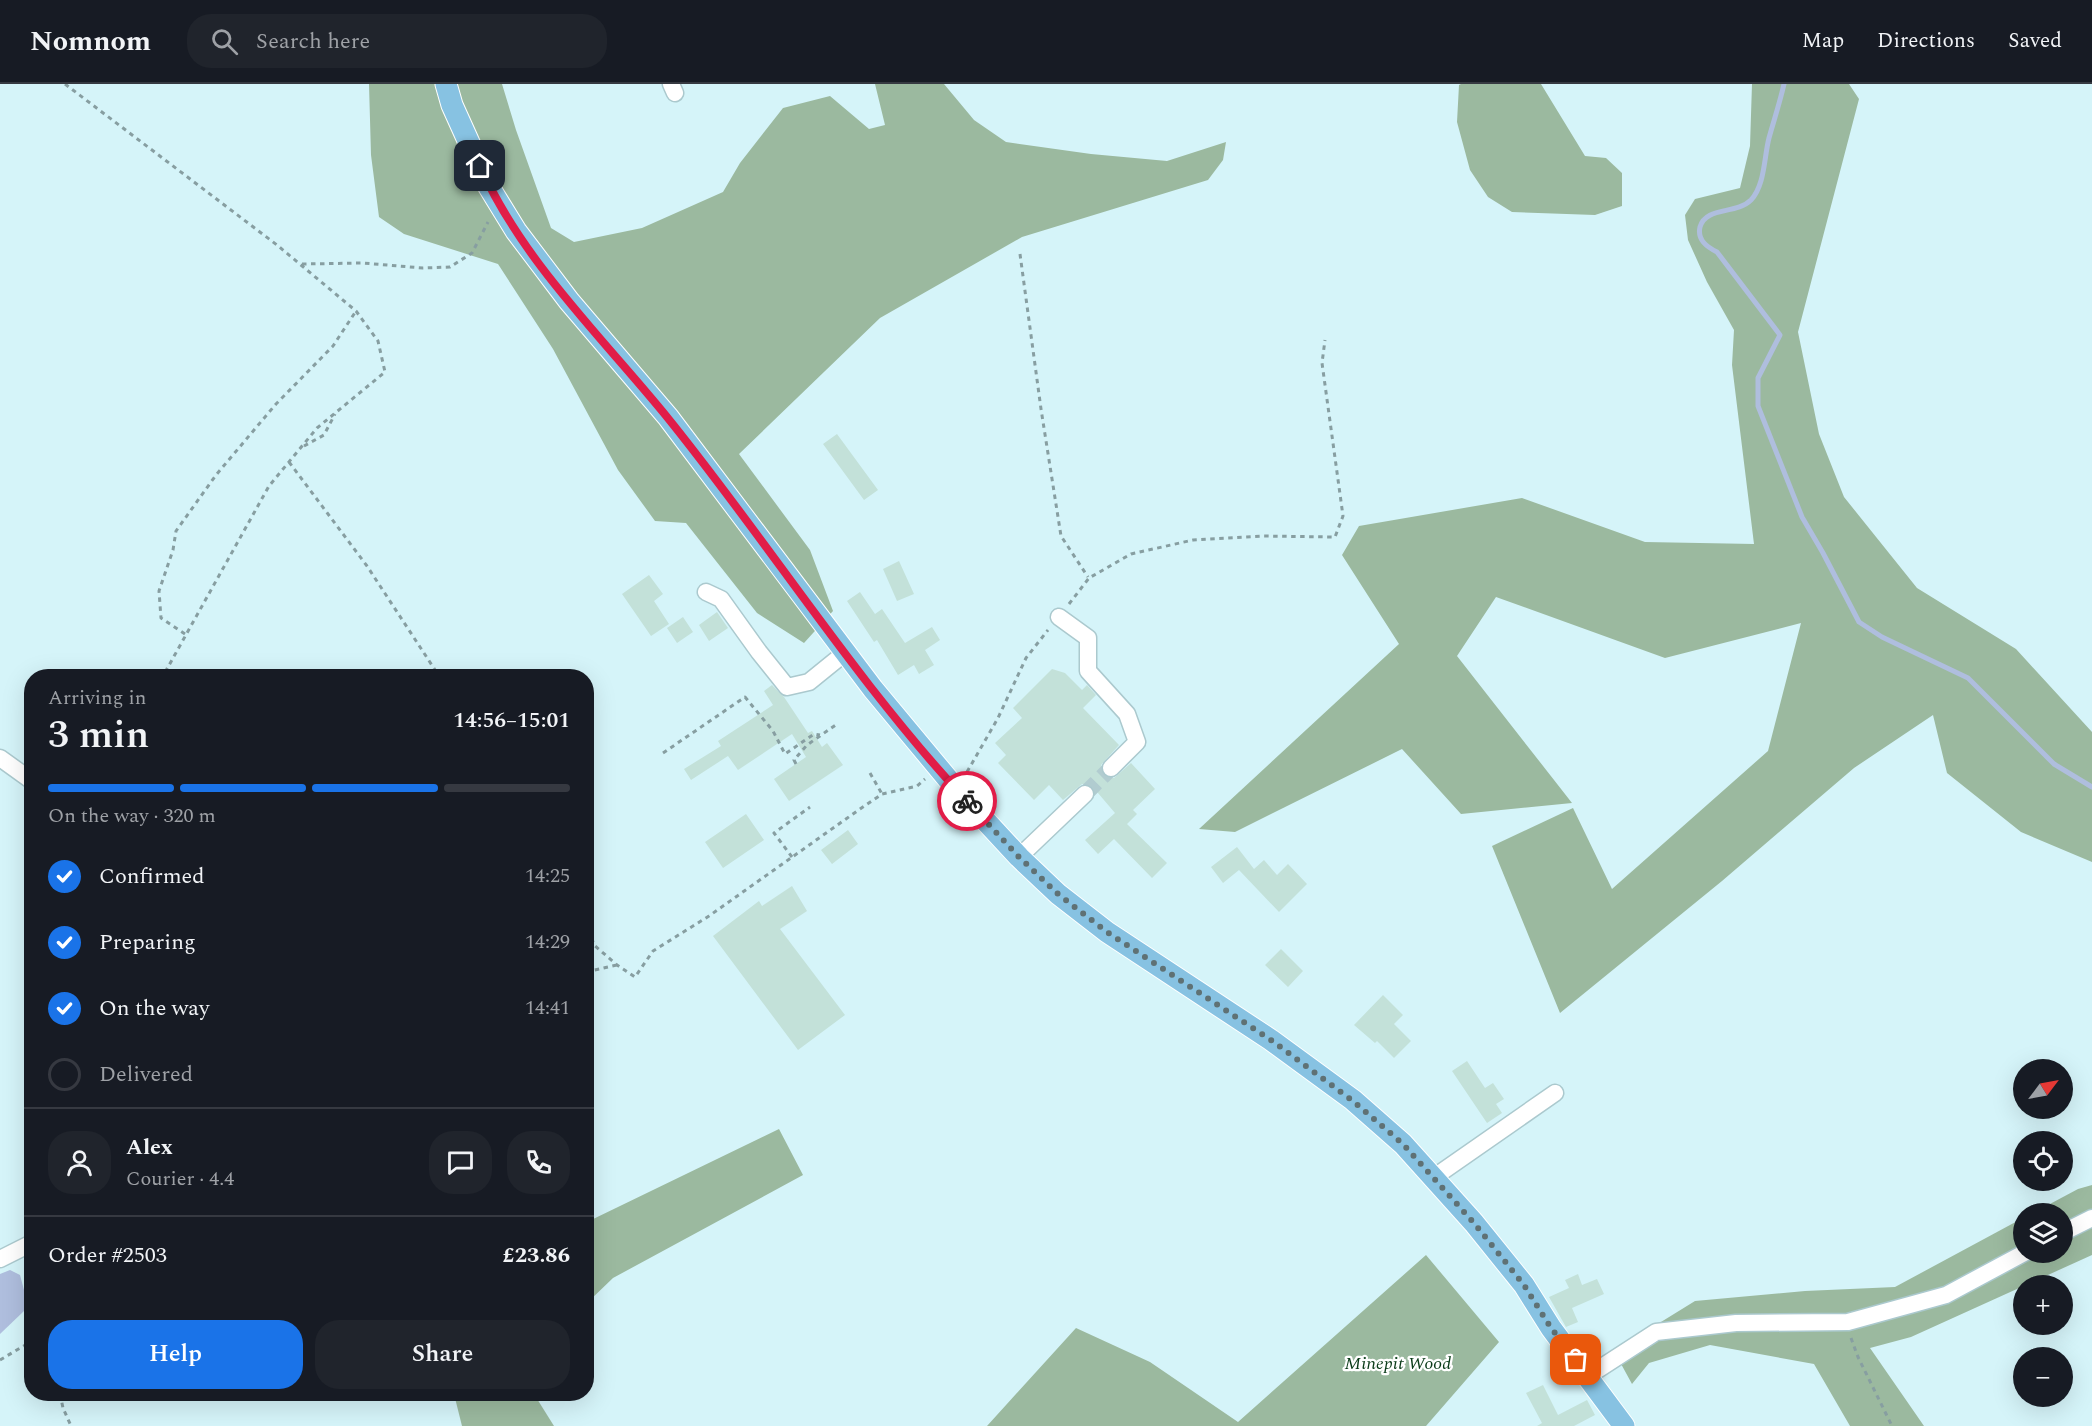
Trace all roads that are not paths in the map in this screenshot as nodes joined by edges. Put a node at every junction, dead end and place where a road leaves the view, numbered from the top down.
1 (446, 84) edge
2 (706, 592) dead end
3 (1059, 616) road end
4 (846, 652) junction
5 (0, 758) edge
6 (1111, 768) tunnel mouth
7 (24, 775) edge
8 (1085, 795) tunnel mouth
9 (1019, 857) junction
10 (1555, 1093) dead end
11 (1433, 1178) junction
12 (2092, 1218) edge
13 (2073, 1228) edge
14 (24, 1247) edge
15 (2013, 1259) edge
16 (0, 1260) edge
17 (1588, 1376) junction
18 (1624, 1426) edge

1 - 4 main road
2 - 4 lane
3 - 6 lane
4 - 9 main road
5 - 7 lane
8 - 9 lane
9 - 11 main road
10 - 11 lane
11 - 17 main road
12 - 13 lane
14 - 16 lane
15 - 17 lane
17 - 18 main road

